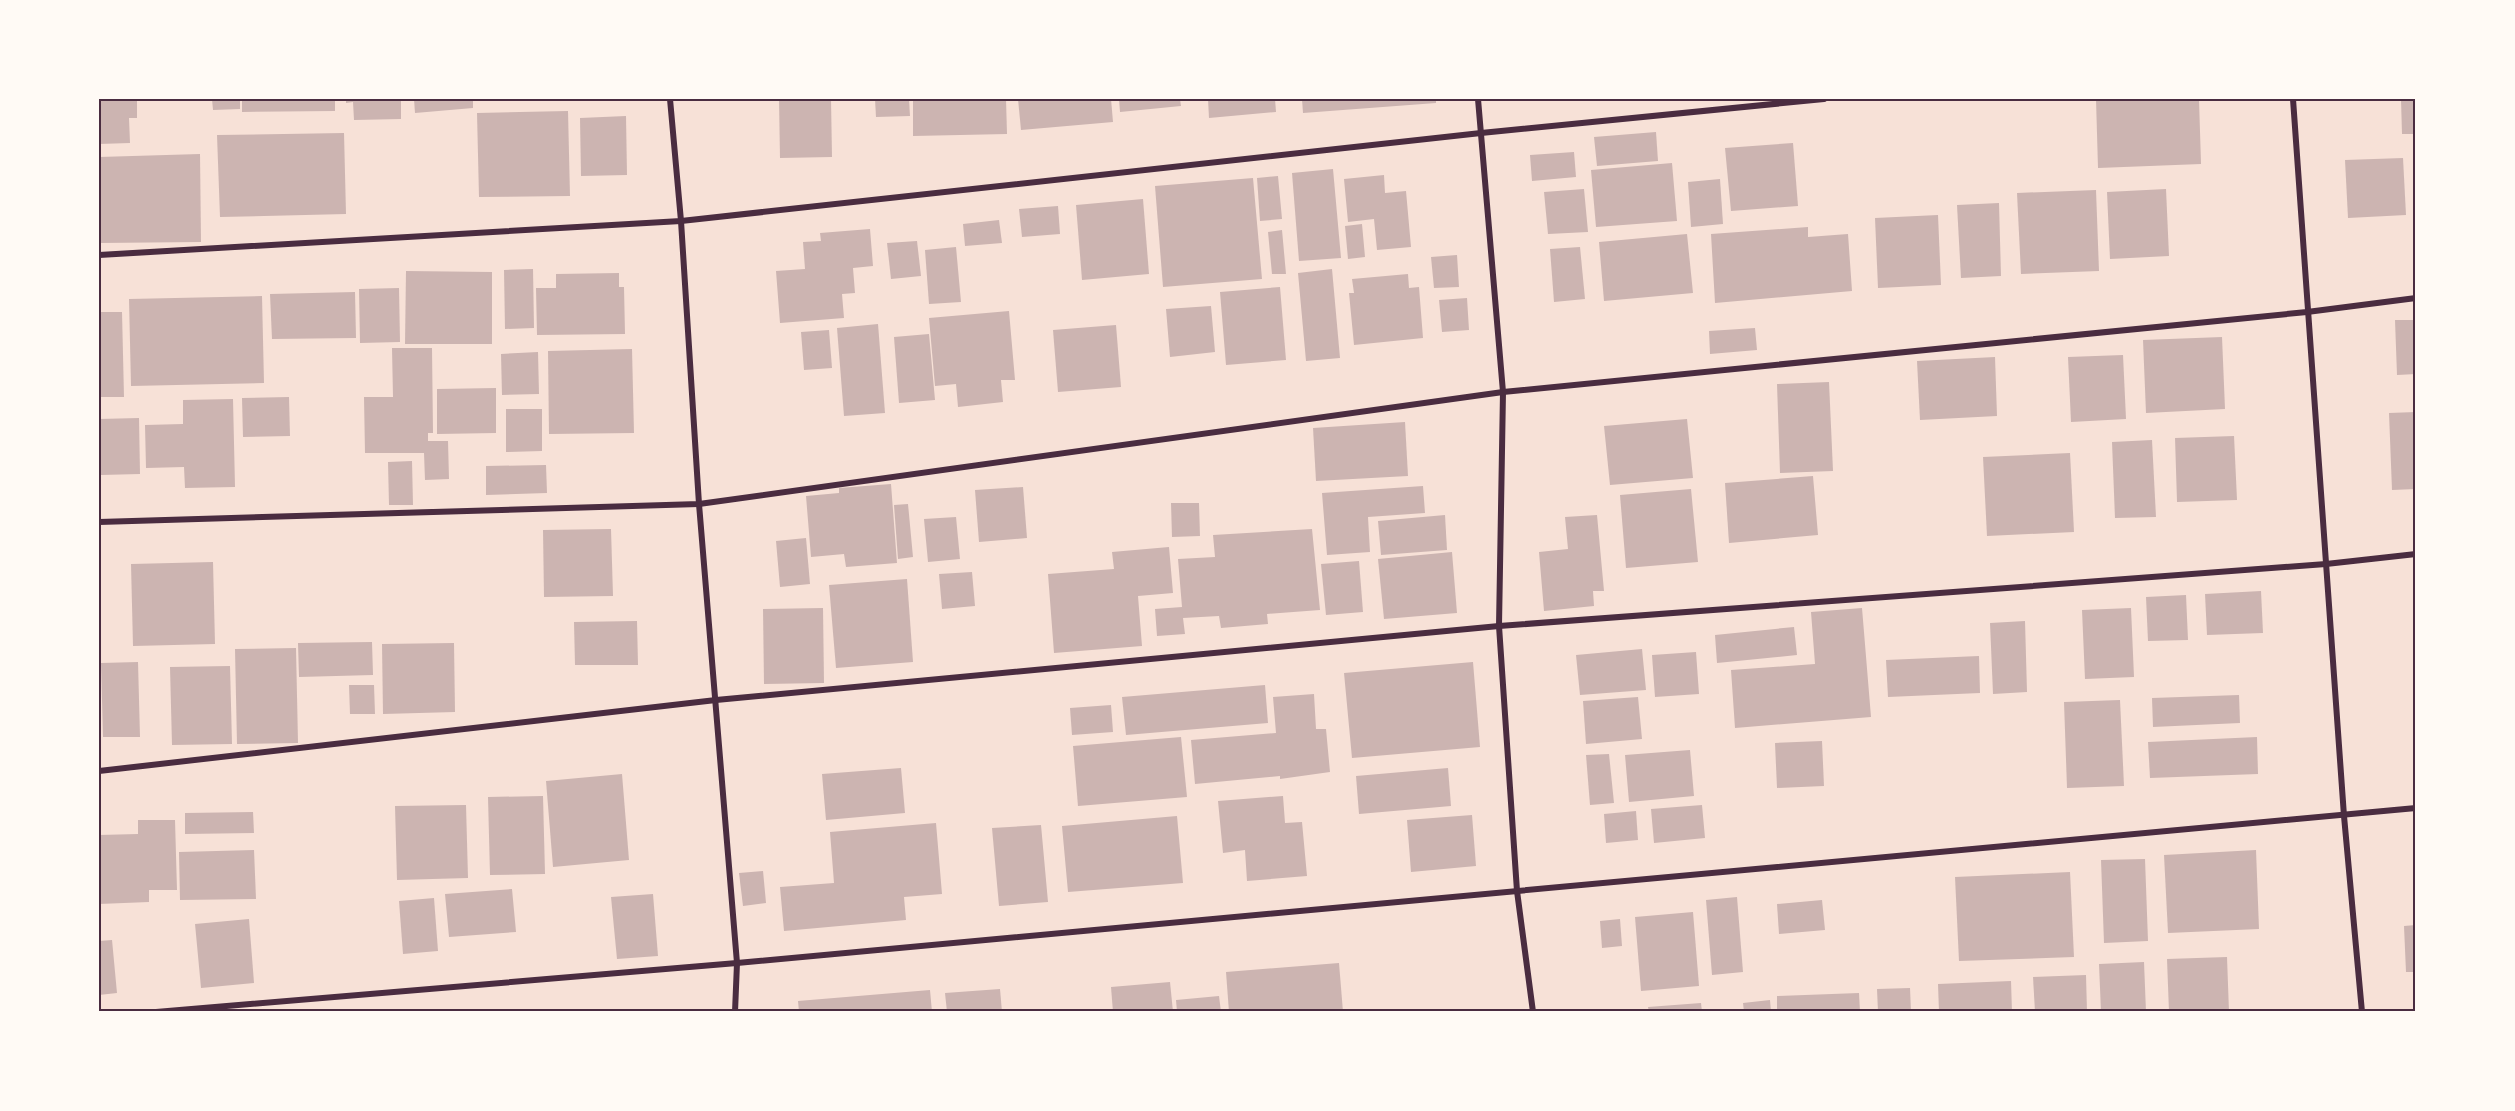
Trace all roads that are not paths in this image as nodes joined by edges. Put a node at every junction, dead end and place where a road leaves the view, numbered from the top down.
1 (669, 99) edge
2 (1478, 99) edge
3 (1824, 99) edge
4 (2293, 99) edge
5 (1481, 133) junction
6 (681, 221) junction
7 (99, 255) edge
8 (2416, 298) edge
9 (2307, 312) junction
10 (1503, 392) junction
11 (699, 504) junction
12 (99, 522) edge
13 (2416, 554) edge
14 (2326, 564) junction
15 (1499, 626) junction
16 (716, 700) junction
17 (99, 771) edge
18 (2416, 808) edge
19 (2344, 816) junction
20 (1518, 891) junction
21 (737, 963) junction
22 (156, 1012) edge
23 (735, 1012) edge
24 (1533, 1012) edge
25 (2362, 1012) edge

1 - 6 street
2 - 5 street
3 - 5 street
4 - 9 street
5 - 6 street
5 - 10 street
6 - 7 street
6 - 11 street
8 - 9 street
9 - 10 street
9 - 14 street
10 - 11 street
10 - 15 street
11 - 12 street
11 - 16 street
13 - 14 street
14 - 15 street
14 - 19 street
15 - 16 street
15 - 20 street
16 - 17 street
16 - 21 street
18 - 19 street
19 - 20 street
19 - 25 street
20 - 21 street
20 - 24 street
21 - 22 street
21 - 23 street

